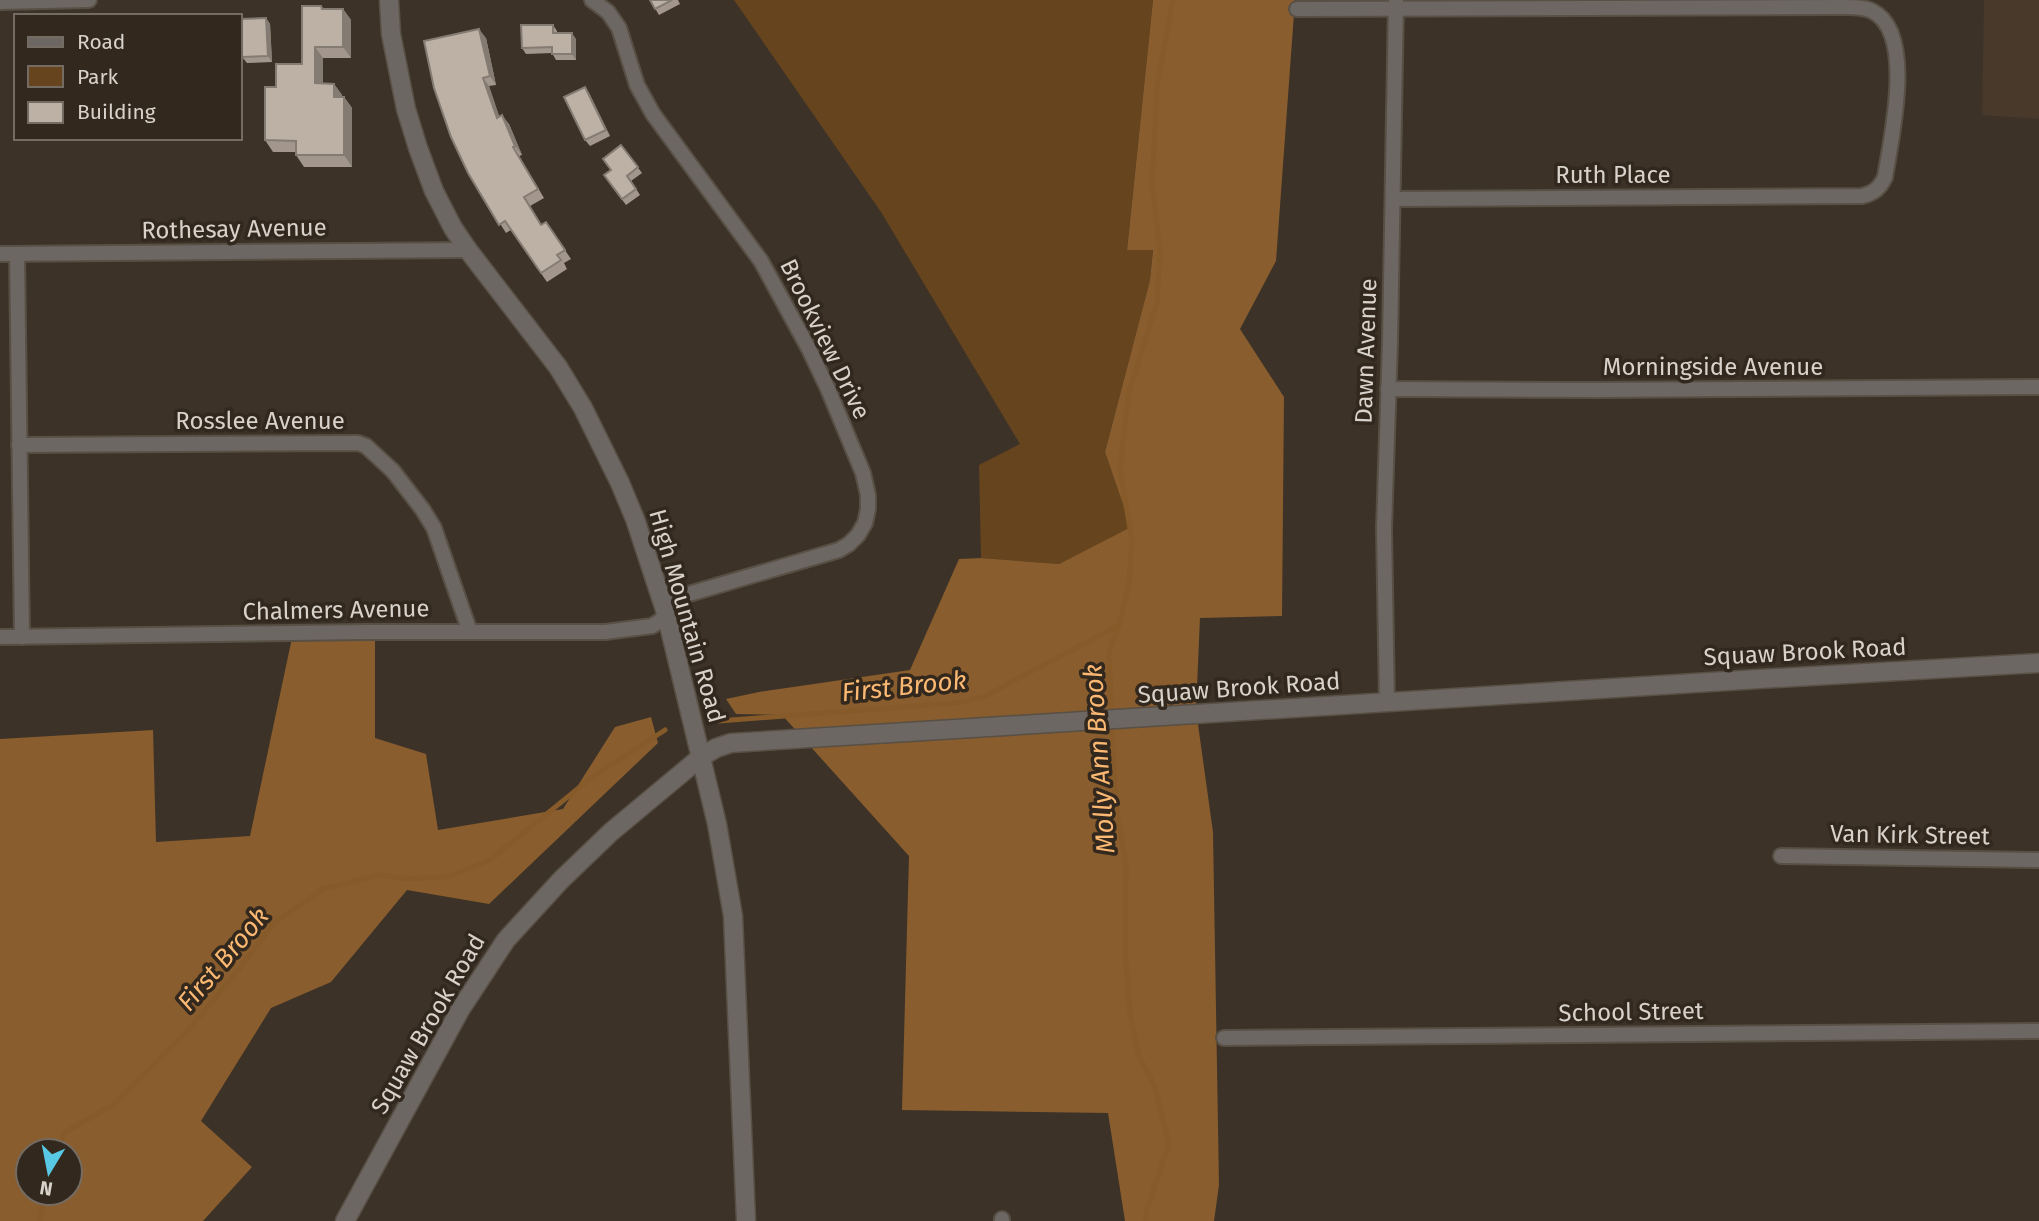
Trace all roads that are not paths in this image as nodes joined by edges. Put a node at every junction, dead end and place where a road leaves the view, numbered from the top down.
1 (89, 0) edge
2 (388, 0) edge
3 (592, 0) edge
4 (0, 2) edge
5 (1396, 4) edge
6 (1297, 9) dead end
7 (1393, 199) junction
8 (468, 250) junction
9 (0, 254) edge
10 (17, 254) junction
11 (2039, 387) edge
12 (1388, 389) junction
13 (19, 445) junction
14 (666, 613) junction
15 (470, 632) junction
16 (0, 637) edge
17 (22, 637) junction
18 (2039, 663) edge
19 (1387, 703) junction
20 (701, 757) junction
21 (1781, 856) dead end
22 (2039, 860) edge
23 (2039, 1031) edge
24 (1224, 1038) dead end
25 (345, 1221) edge
26 (746, 1221) edge

1 - 4 street
2 - 8 street, High Mountain Road
3 - 14 street, Brookview Drive
5 - 6 street, Ruth Place
5 - 7 street, Dawn Avenue
5 - 7 street, Ruth Place
7 - 12 street, Dawn Avenue
8 - 10 street, Rothesay Avenue
8 - 14 street, High Mountain Road
9 - 10 street, Rothesay Avenue
10 - 13 street
11 - 12 street, Morningside Avenue
12 - 19 street, Dawn Avenue
13 - 15 street, Rosslee Avenue
13 - 17 street
14 - 15 street, Chalmers Avenue
14 - 20 street, High Mountain Road
15 - 17 street, Chalmers Avenue
16 - 17 street, Chalmers Avenue
18 - 19 street, Squaw Brook Road
19 - 20 street, Squaw Brook Road
20 - 25 street, Squaw Brook Road
20 - 26 street, High Mountain Road
21 - 22 street, Van Kirk Street
23 - 24 street, School Street

